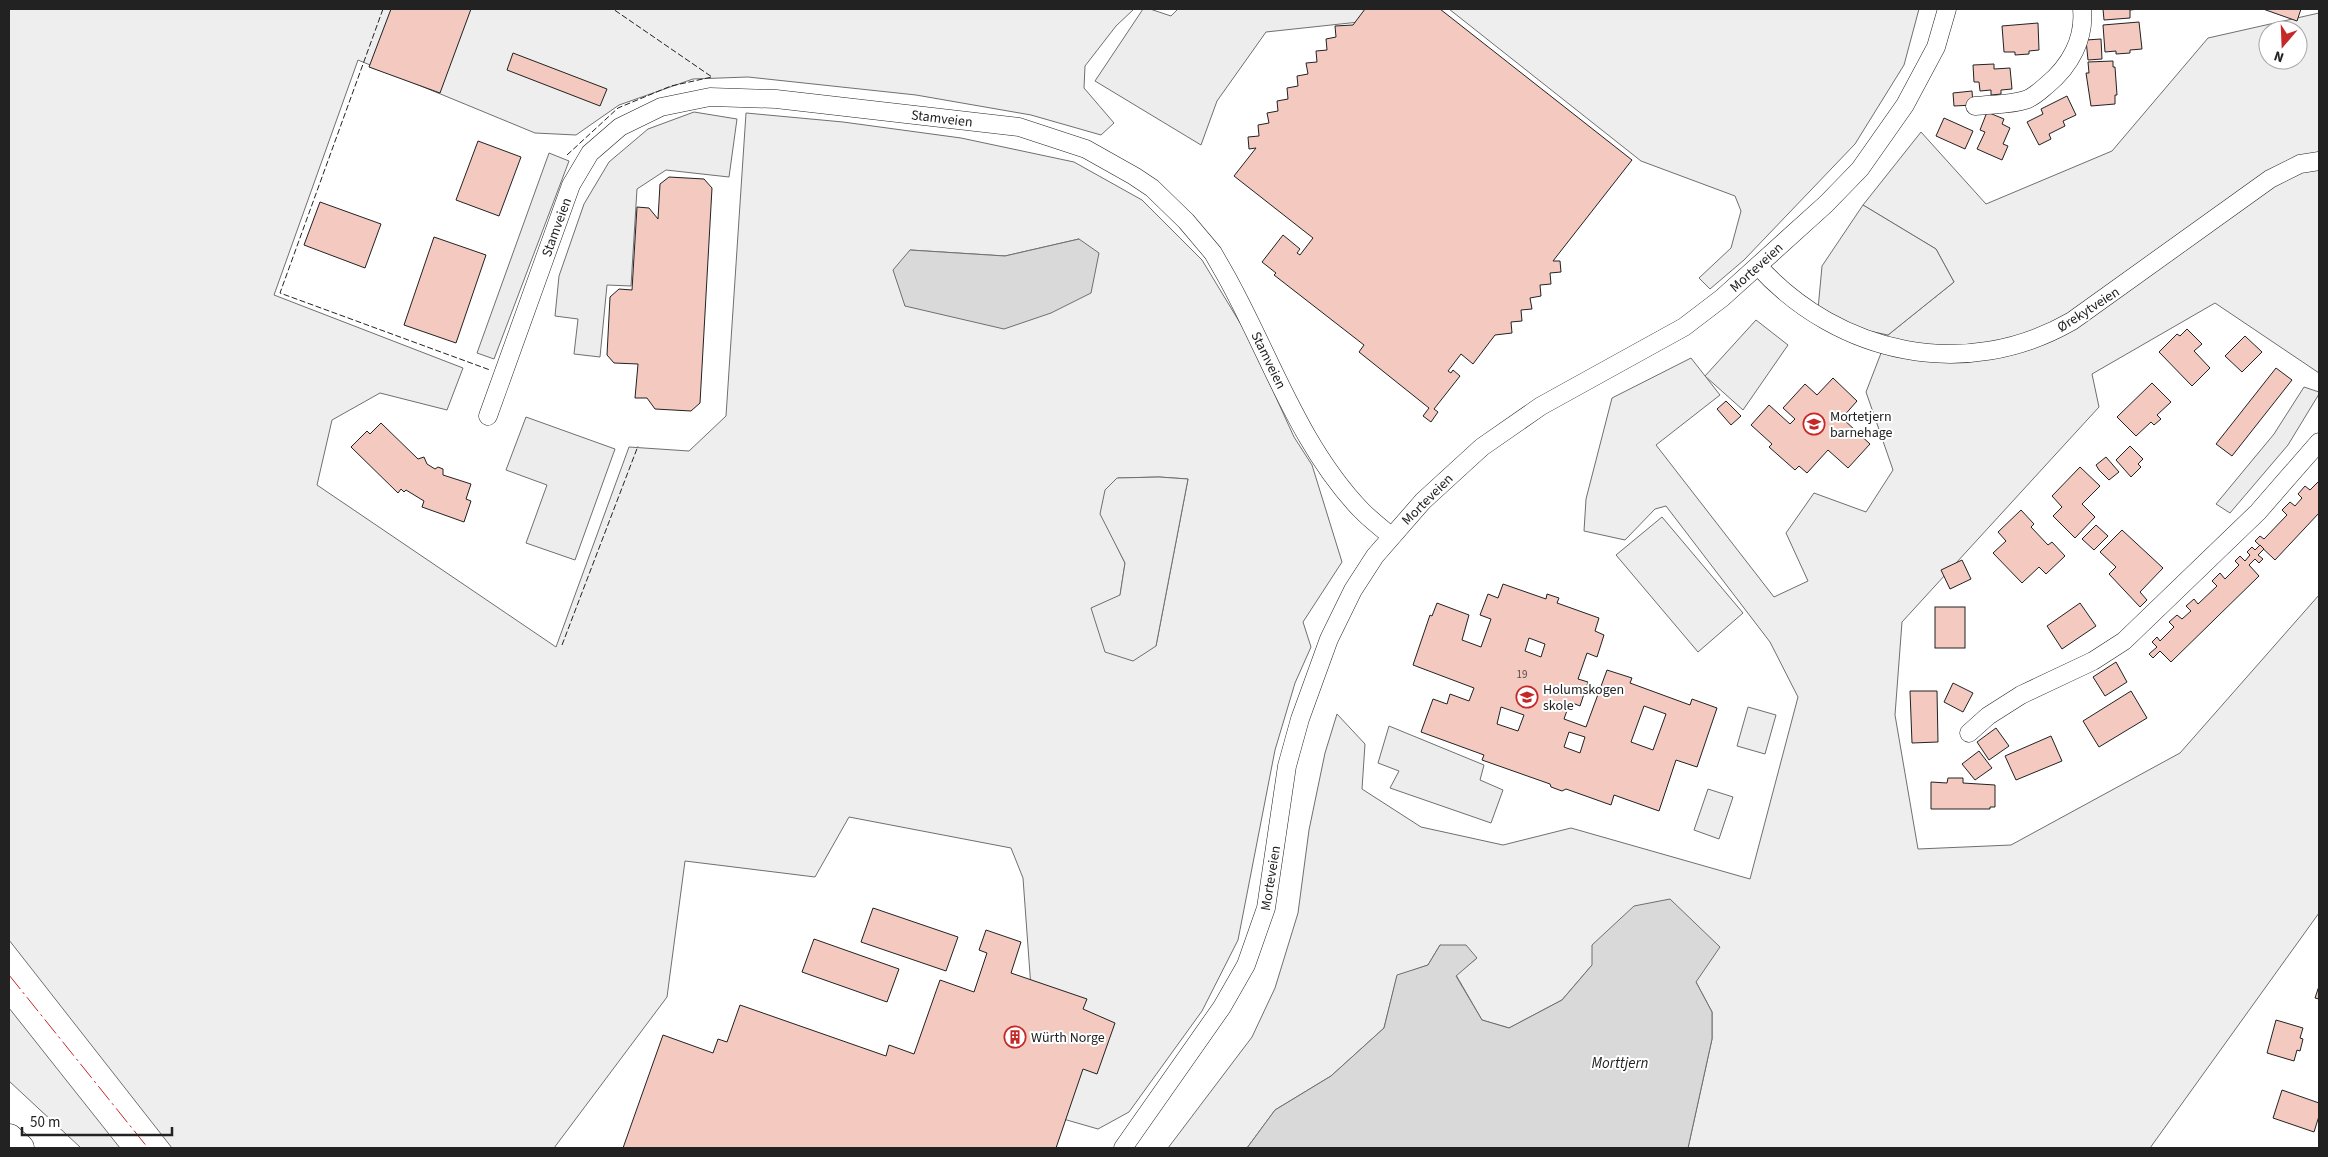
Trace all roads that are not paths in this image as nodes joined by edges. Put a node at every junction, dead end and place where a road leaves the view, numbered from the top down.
1 (1946, 9) edge
2 (2082, 9) edge
3 (1975, 106) dead end
4 (2319, 161) edge
5 (1758, 266) junction
6 (488, 416) dead end
7 (2319, 442) edge
8 (1391, 536) junction
9 (1969, 733) dead end
10 (9, 1138) edge
11 (20, 1148) edge
12 (1123, 1148) edge

1 - 5 street, Morteveien
2 - 3 street
4 - 5 street, Ørekytveien
5 - 8 street, Morteveien
6 - 8 street, Stamveien
7 - 9 street
8 - 12 street, Morteveien
10 - 11 main road

